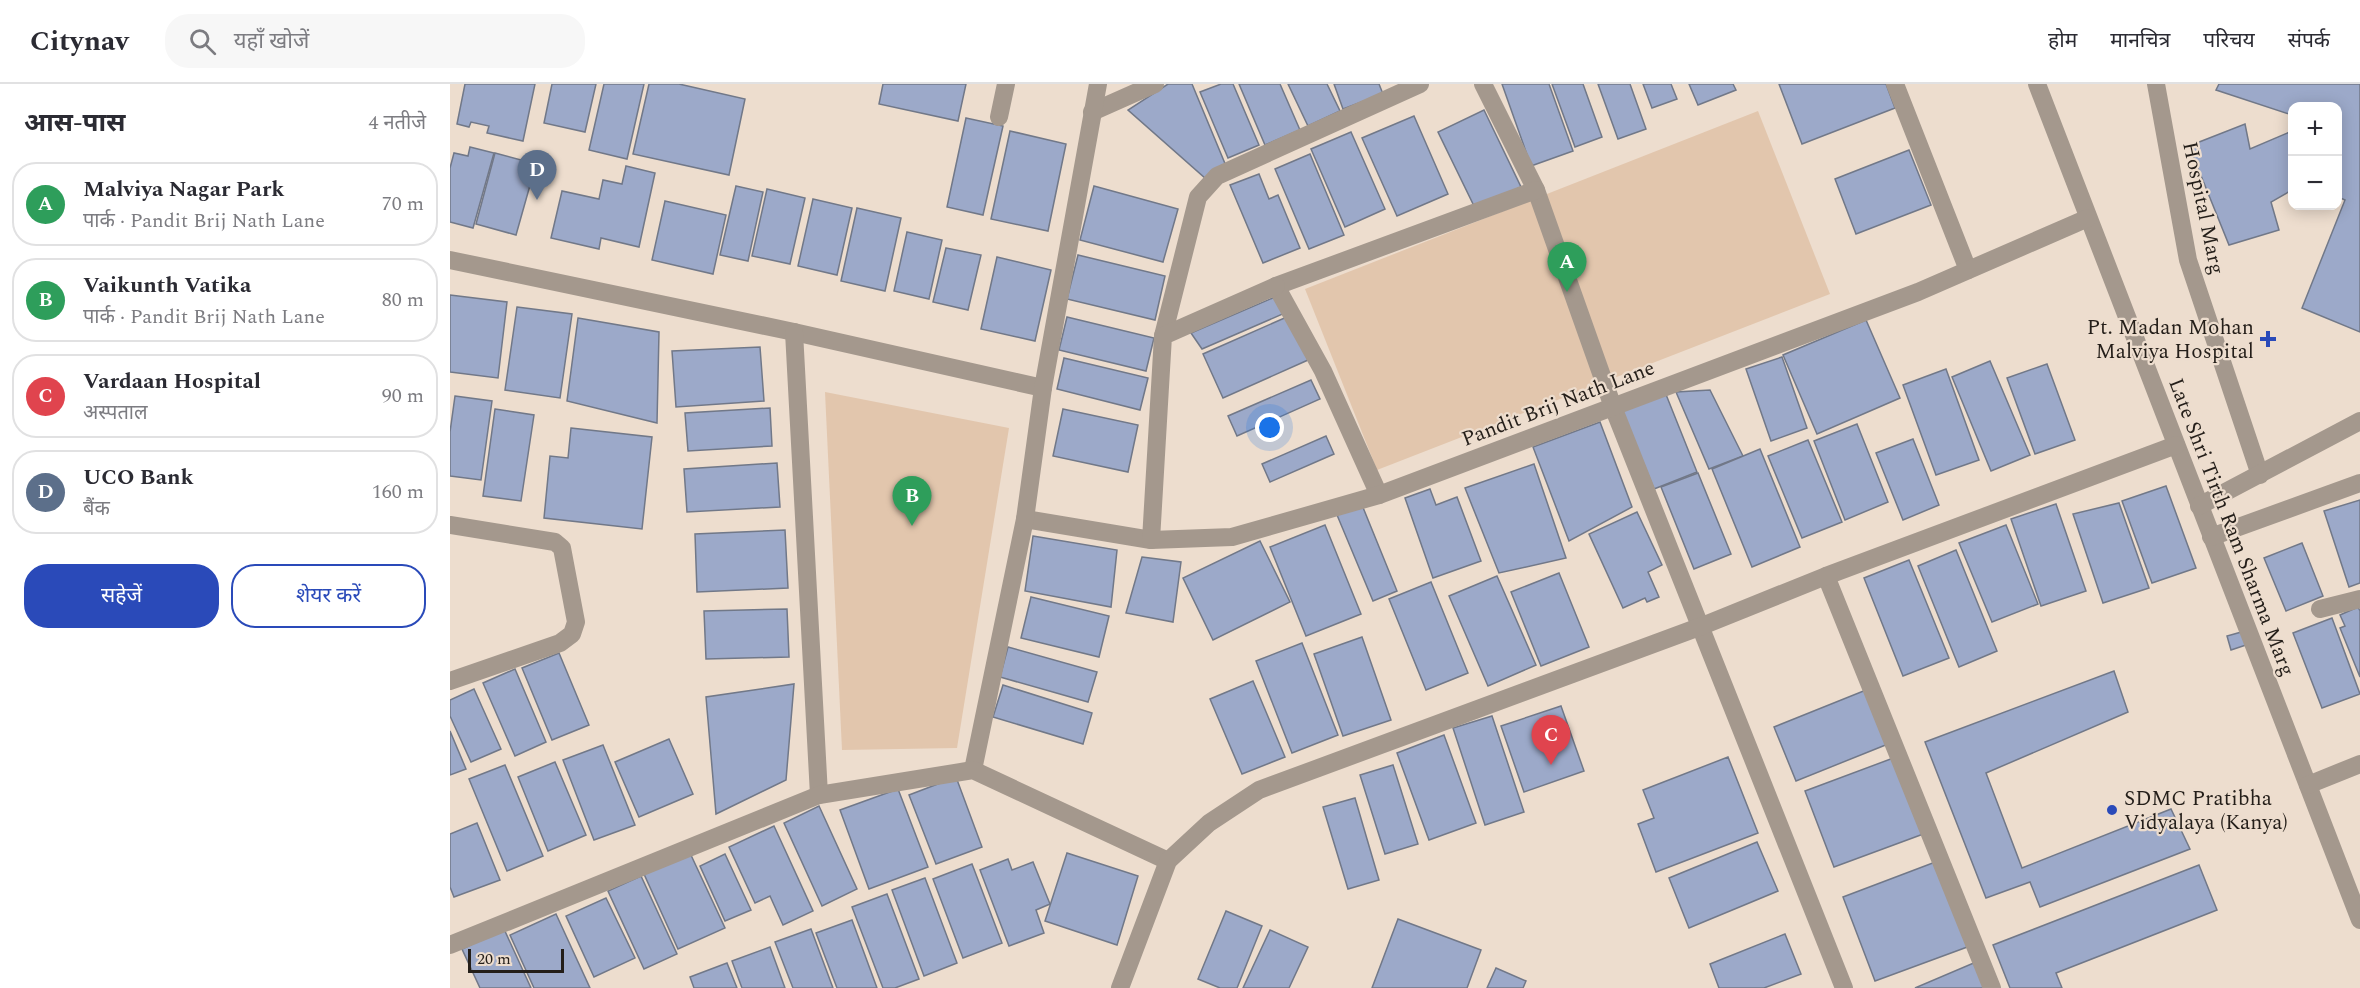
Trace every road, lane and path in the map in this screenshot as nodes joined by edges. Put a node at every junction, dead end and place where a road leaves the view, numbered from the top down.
1 (1006, 84) edge
2 (1098, 84) edge
3 (1155, 84) edge
4 (1420, 84) edge
5 (1482, 84) edge
6 (1895, 84) edge
7 (2037, 84) edge
8 (2156, 84) edge
9 (1092, 112) junction
10 (999, 117) dead end
11 (1536, 190) junction
12 (2088, 218) junction
13 (450, 260) edge
14 (1968, 270) junction
15 (1276, 286) junction
16 (794, 332) junction
17 (1163, 336) junction
18 (1043, 388) junction
19 (1613, 407) junction
20 (2360, 421) edge
21 (2176, 445) junction
22 (2260, 476) junction
23 (2360, 483) edge
24 (1379, 495) junction
25 (2199, 507) junction
26 (1025, 519) junction
27 (450, 525) edge
28 (2211, 537) junction
29 (1151, 540) junction
30 (1826, 576) junction
31 (2360, 599) edge
32 (2320, 609) dead end
33 (1702, 626) junction
34 (450, 681) edge
35 (2360, 764) edge
36 (972, 770) junction
37 (2308, 785) junction
38 (819, 795) junction
39 (1168, 861) junction
40 (2360, 920) edge
41 (450, 945) edge
42 (1120, 988) edge
43 (1844, 988) edge
44 (1992, 988) edge

1 - 10 street
2 - 9 street
3 - 9 street
4 - 17 street
5 - 11 street
6 - 14 street
7 - 12 street, Late Shri Tirth Ram Sharma Marg
8 - 22 street, Hospital Marg
9 - 18 street
11 - 15 street
11 - 19 street
12 - 14 street, Pandit Brij Nath Lane
12 - 21 street, Late Shri Tirth Ram Sharma Marg
13 - 16 street
14 - 19 street, Pandit Brij Nath Lane
15 - 17 street
15 - 24 street
16 - 18 street
16 - 38 street
17 - 29 street
18 - 26 street
19 - 24 street, Pandit Brij Nath Lane
19 - 33 street
20 - 22 street
21 - 25 street, Late Shri Tirth Ram Sharma Marg
21 - 30 street
22 - 25 street
23 - 28 street
24 - 29 street, Pandit Brij Nath Lane
25 - 28 street, Late Shri Tirth Ram Sharma Marg
26 - 29 street, Pandit Brij Nath Lane
26 - 36 street
27 - 34 street
28 - 37 street, Late Shri Tirth Ram Sharma Marg
30 - 33 street
30 - 44 street
31 - 32 street
33 - 39 street
33 - 43 street
35 - 37 street
36 - 38 street
36 - 39 street
37 - 40 street, Late Shri Tirth Ram Sharma Marg
38 - 41 street
39 - 42 street

